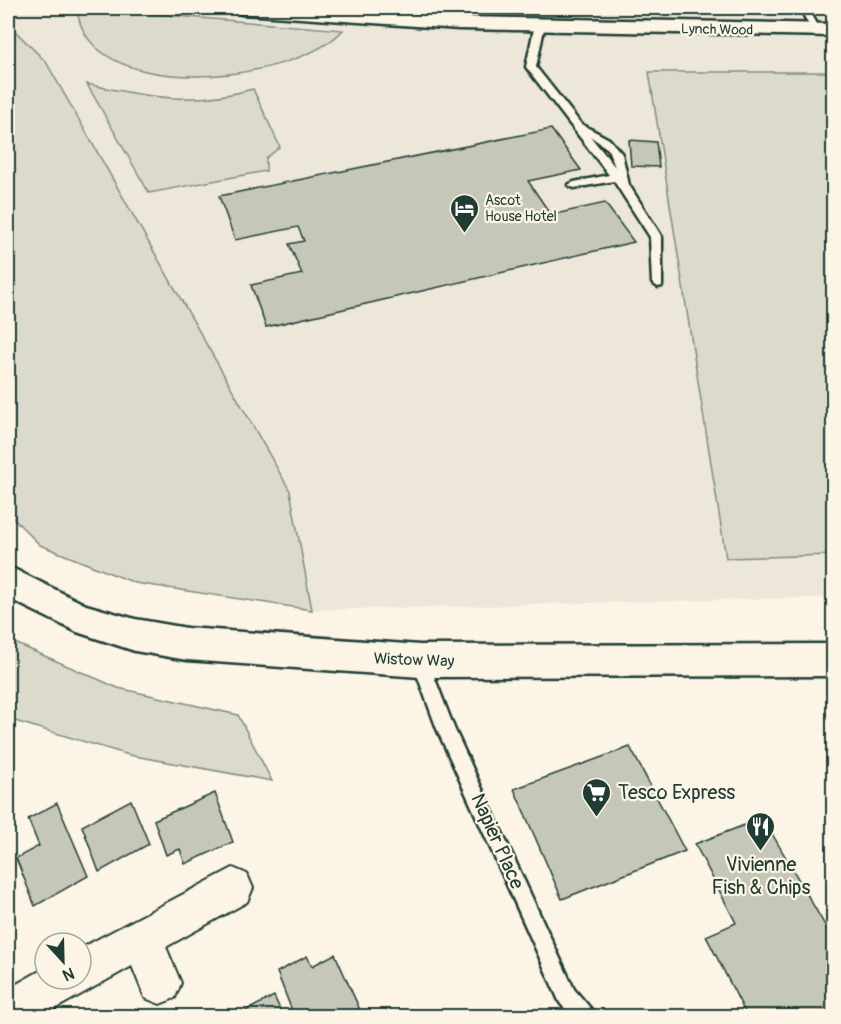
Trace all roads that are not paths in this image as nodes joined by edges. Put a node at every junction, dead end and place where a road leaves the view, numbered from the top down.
1 (242, 8) edge
2 (804, 8) edge
3 (540, 24) junction
4 (825, 31) edge
5 (619, 181) junction
6 (574, 185) dead end
7 (658, 283) dead end
8 (8, 581) edge
9 (834, 660) edge
10 (420, 661) junction
11 (233, 888) dead end
12 (141, 938) junction
13 (93, 964) edge
14 (160, 983) dead end
15 (46, 991) edge
16 (8, 1012) edge
17 (584, 1017) edge

1 - 3 street, Lynch Wood
2 - 4 lane
3 - 4 street, Lynch Wood
3 - 5 lane
5 - 6 lane
5 - 7 lane
8 - 10 street, Wistow Way
9 - 10 street, Wistow Way
10 - 17 lane, Napier Place
11 - 12 street
12 - 13 street
12 - 14 street
15 - 16 street

